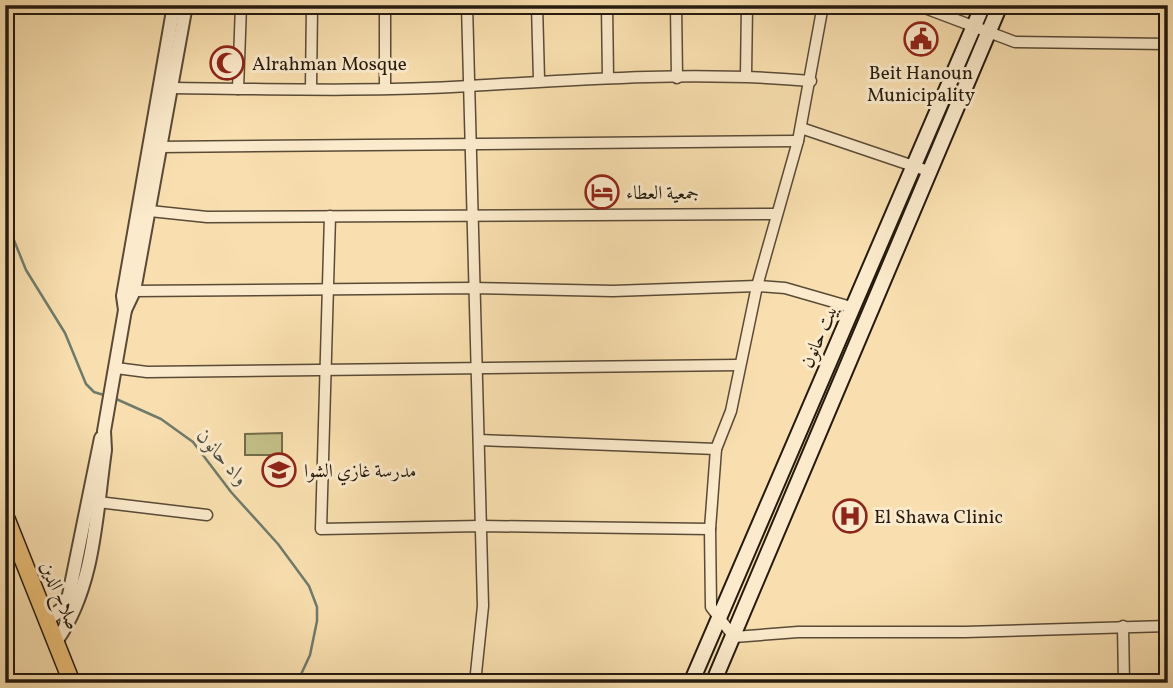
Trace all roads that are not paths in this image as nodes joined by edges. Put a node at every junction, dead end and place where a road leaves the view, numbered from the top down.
1 (174, 5) edge
2 (186, 5) edge
3 (241, 5) edge
4 (312, 5) edge
5 (385, 5) edge
6 (467, 5) edge
7 (537, 5) edge
8 (607, 5) edge
9 (676, 5) edge
10 (747, 5) edge
11 (822, 5) edge
12 (917, 5) edge
13 (983, 5) edge
14 (1000, 5) edge
15 (974, 27) junction
16 (990, 33) junction
17 (1168, 44) edge
18 (746, 75) junction
19 (608, 78) junction
20 (677, 78) junction
21 (539, 80) junction
22 (811, 81) junction
23 (470, 86) junction
24 (172, 88) junction
25 (311, 88) junction
26 (385, 88) junction
27 (239, 89) junction
28 (801, 128) junction
29 (799, 141) junction
30 (471, 146) junction
31 (159, 147) junction
32 (912, 166) junction
33 (931, 172) junction
34 (150, 211) junction
35 (776, 214) junction
36 (471, 215) junction
37 (330, 216) junction
38 (877, 248) junction
39 (895, 255) junction
40 (757, 286) junction
41 (472, 288) junction
42 (327, 290) junction
43 (134, 291) junction
44 (852, 307) junction
45 (125, 310) junction
46 (738, 365) junction
47 (323, 368) junction
48 (475, 369) junction
49 (115, 372) junction
50 (104, 431) junction
51 (479, 440) junction
52 (716, 449) junction
53 (97, 502) junction
54 (207, 515) dead end
55 (6, 519) edge
56 (481, 526) junction
57 (710, 529) junction
58 (720, 618) junction
59 (48, 619) junction
60 (1123, 626) junction
61 (1168, 626) edge
62 (734, 637) junction
63 (57, 640) junction
64 (71, 682) edge
65 (475, 683) edge
66 (691, 683) edge
67 (713, 683) edge
68 (1124, 683) edge

1 - 45 street
2 - 24 street
3 - 27 street
4 - 25 street
5 - 26 street
6 - 23 street
7 - 21 street
8 - 19 street
9 - 20 street
10 - 18 street
11 - 22 street
12 - 15 street
13 - 15 main road, بيت حانون
14 - 16 main road, بيت حانون
15 - 16 street
15 - 32 main road, بيت حانون
16 - 17 street
16 - 33 main road, بيت حانون
18 - 20 street
18 - 22 street
19 - 20 street
19 - 21 street
21 - 23 street
22 - 28 street
23 - 26 street
23 - 30 street
24 - 27 street
24 - 31 street
25 - 26 street
25 - 27 street
28 - 29 street
28 - 32 street
29 - 30 street
29 - 35 street
30 - 31 street
30 - 36 street
31 - 34 street
32 - 33 street
32 - 38 main road, بيت حانون
33 - 39 main road, بيت حانون
34 - 37 street
34 - 43 street
35 - 36 street
35 - 40 street
36 - 37 street
36 - 41 street
37 - 42 street
38 - 39 street
38 - 44 main road, بيت حانون
39 - 62 main road, بيت حانون
40 - 41 street
40 - 44 street
40 - 46 street
41 - 42 street
41 - 48 street
42 - 43 street
42 - 47 street
43 - 45 street
44 - 58 main road, بيت حانون
45 - 49 street
46 - 48 street
46 - 52 street
47 - 48 street
47 - 49 street
47 - 56 street
48 - 51 street
49 - 50 street
50 - 53 street
50 - 59 street
51 - 52 street
51 - 56 street
52 - 57 street
53 - 54 street
53 - 63 street
55 - 59 highway, صلاح الدين
56 - 57 street
56 - 65 street
57 - 58 street
58 - 62 street
58 - 66 main road, بيت حانون
59 - 63 highway, صلاح الدين
60 - 61 street
60 - 62 street
60 - 68 street
62 - 67 main road, بيت حانون
63 - 64 highway, صلاح الدين

